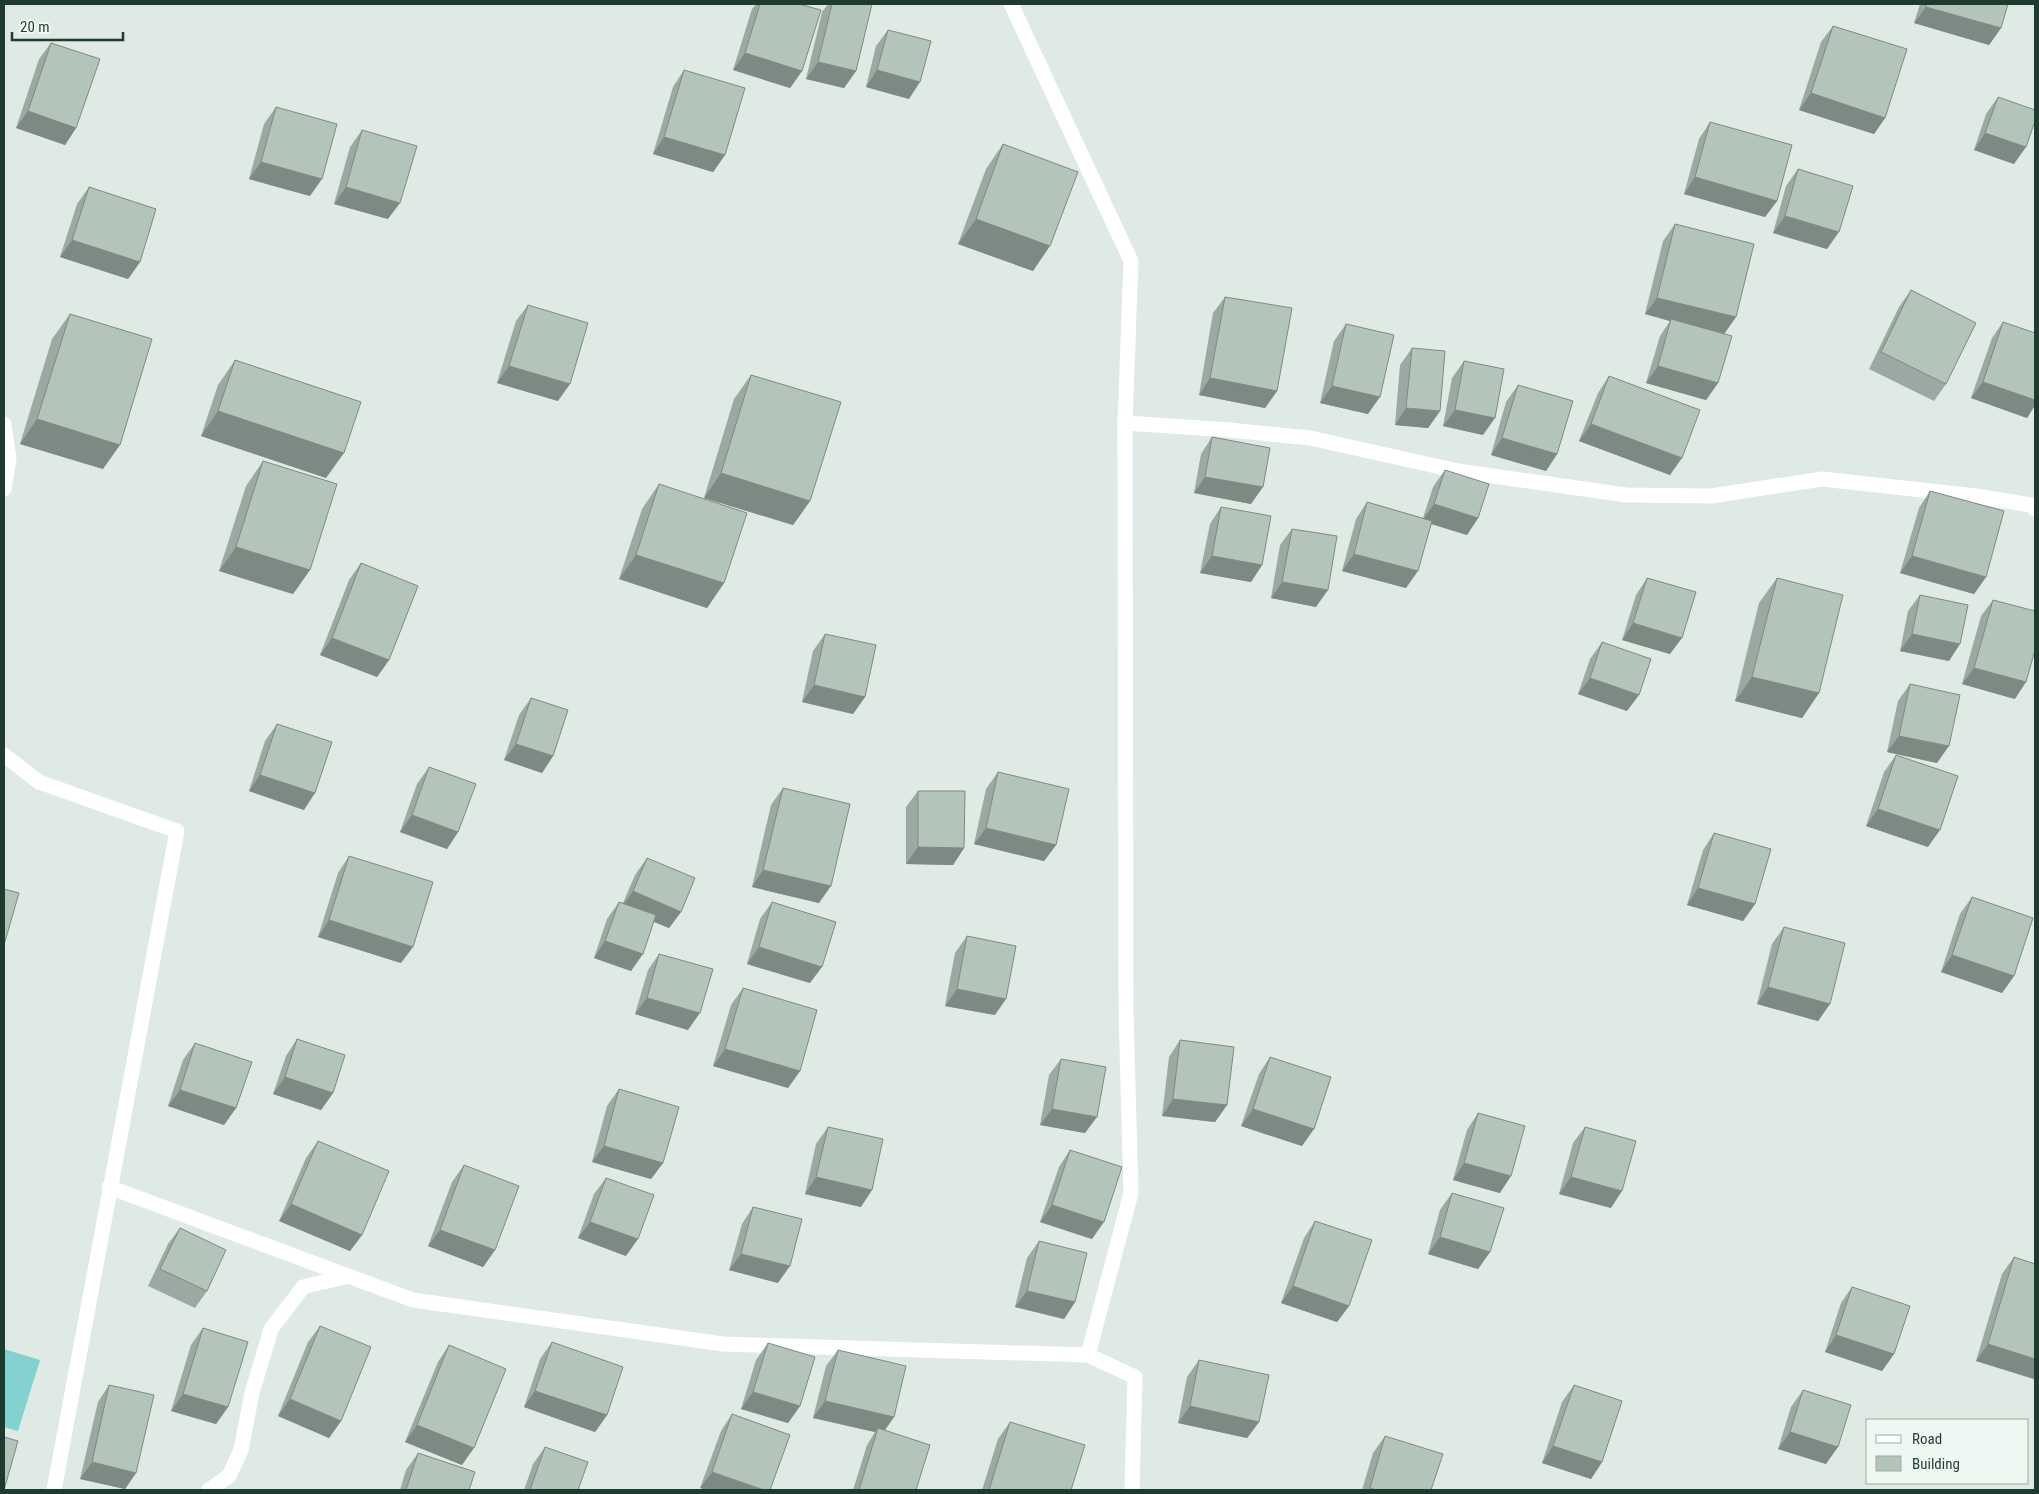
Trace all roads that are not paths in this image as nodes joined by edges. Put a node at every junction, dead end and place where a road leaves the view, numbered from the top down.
1 (1012, 4) edge
2 (4, 424) edge
3 (1125, 424) junction
4 (4, 489) edge
5 (2035, 509) edge
6 (4, 755) edge
7 (109, 1187) junction
8 (348, 1276) junction
9 (1088, 1355) junction
10 (54, 1490) edge
11 (209, 1490) edge
12 (1132, 1490) edge

1 - 3 street
2 - 4 street
3 - 5 street
3 - 9 street
6 - 7 street
7 - 8 street
7 - 10 street
8 - 9 street
8 - 11 street
9 - 12 street

